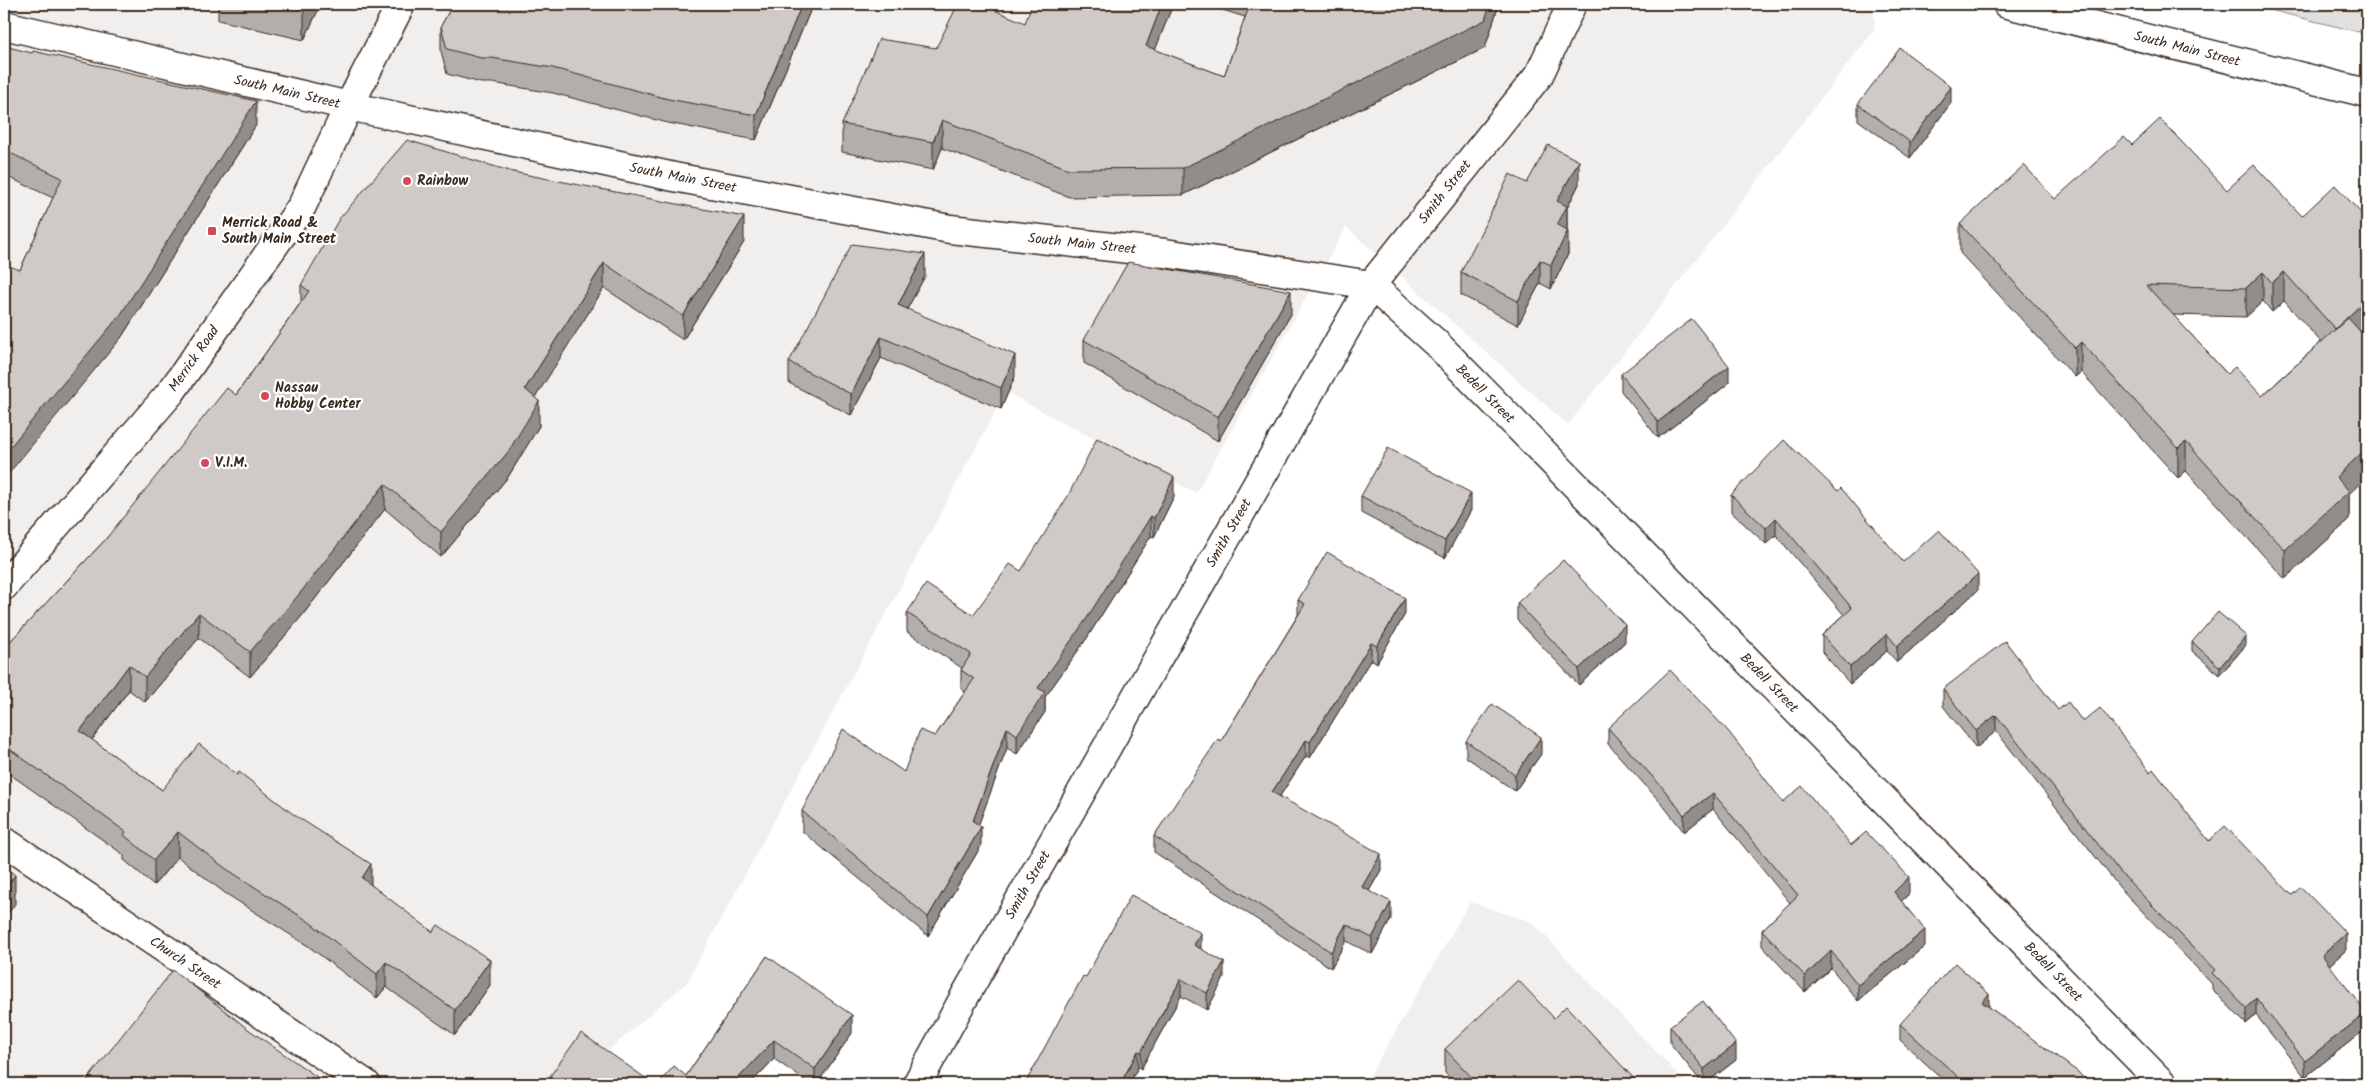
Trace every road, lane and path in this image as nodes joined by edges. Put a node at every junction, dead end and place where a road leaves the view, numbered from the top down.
1 (401, 4) edge
2 (1572, 4) edge
3 (2007, 4) edge
4 (4, 25) edge
5 (2367, 93) edge
6 (349, 106) junction
7 (1371, 285) junction
8 (4, 586) edge
9 (4, 841) edge
10 (366, 1084) edge
11 (917, 1084) edge
12 (2163, 1084) edge

1 - 6 main road, Merrick Road
2 - 7 main road, Smith Street
3 - 5 main road, South Main Street
4 - 6 main road, South Main Street
6 - 7 main road, South Main Street
6 - 8 main road, Merrick Road
7 - 11 main road, Smith Street
7 - 12 main road, Bedell Street
9 - 10 main road, Church Street

